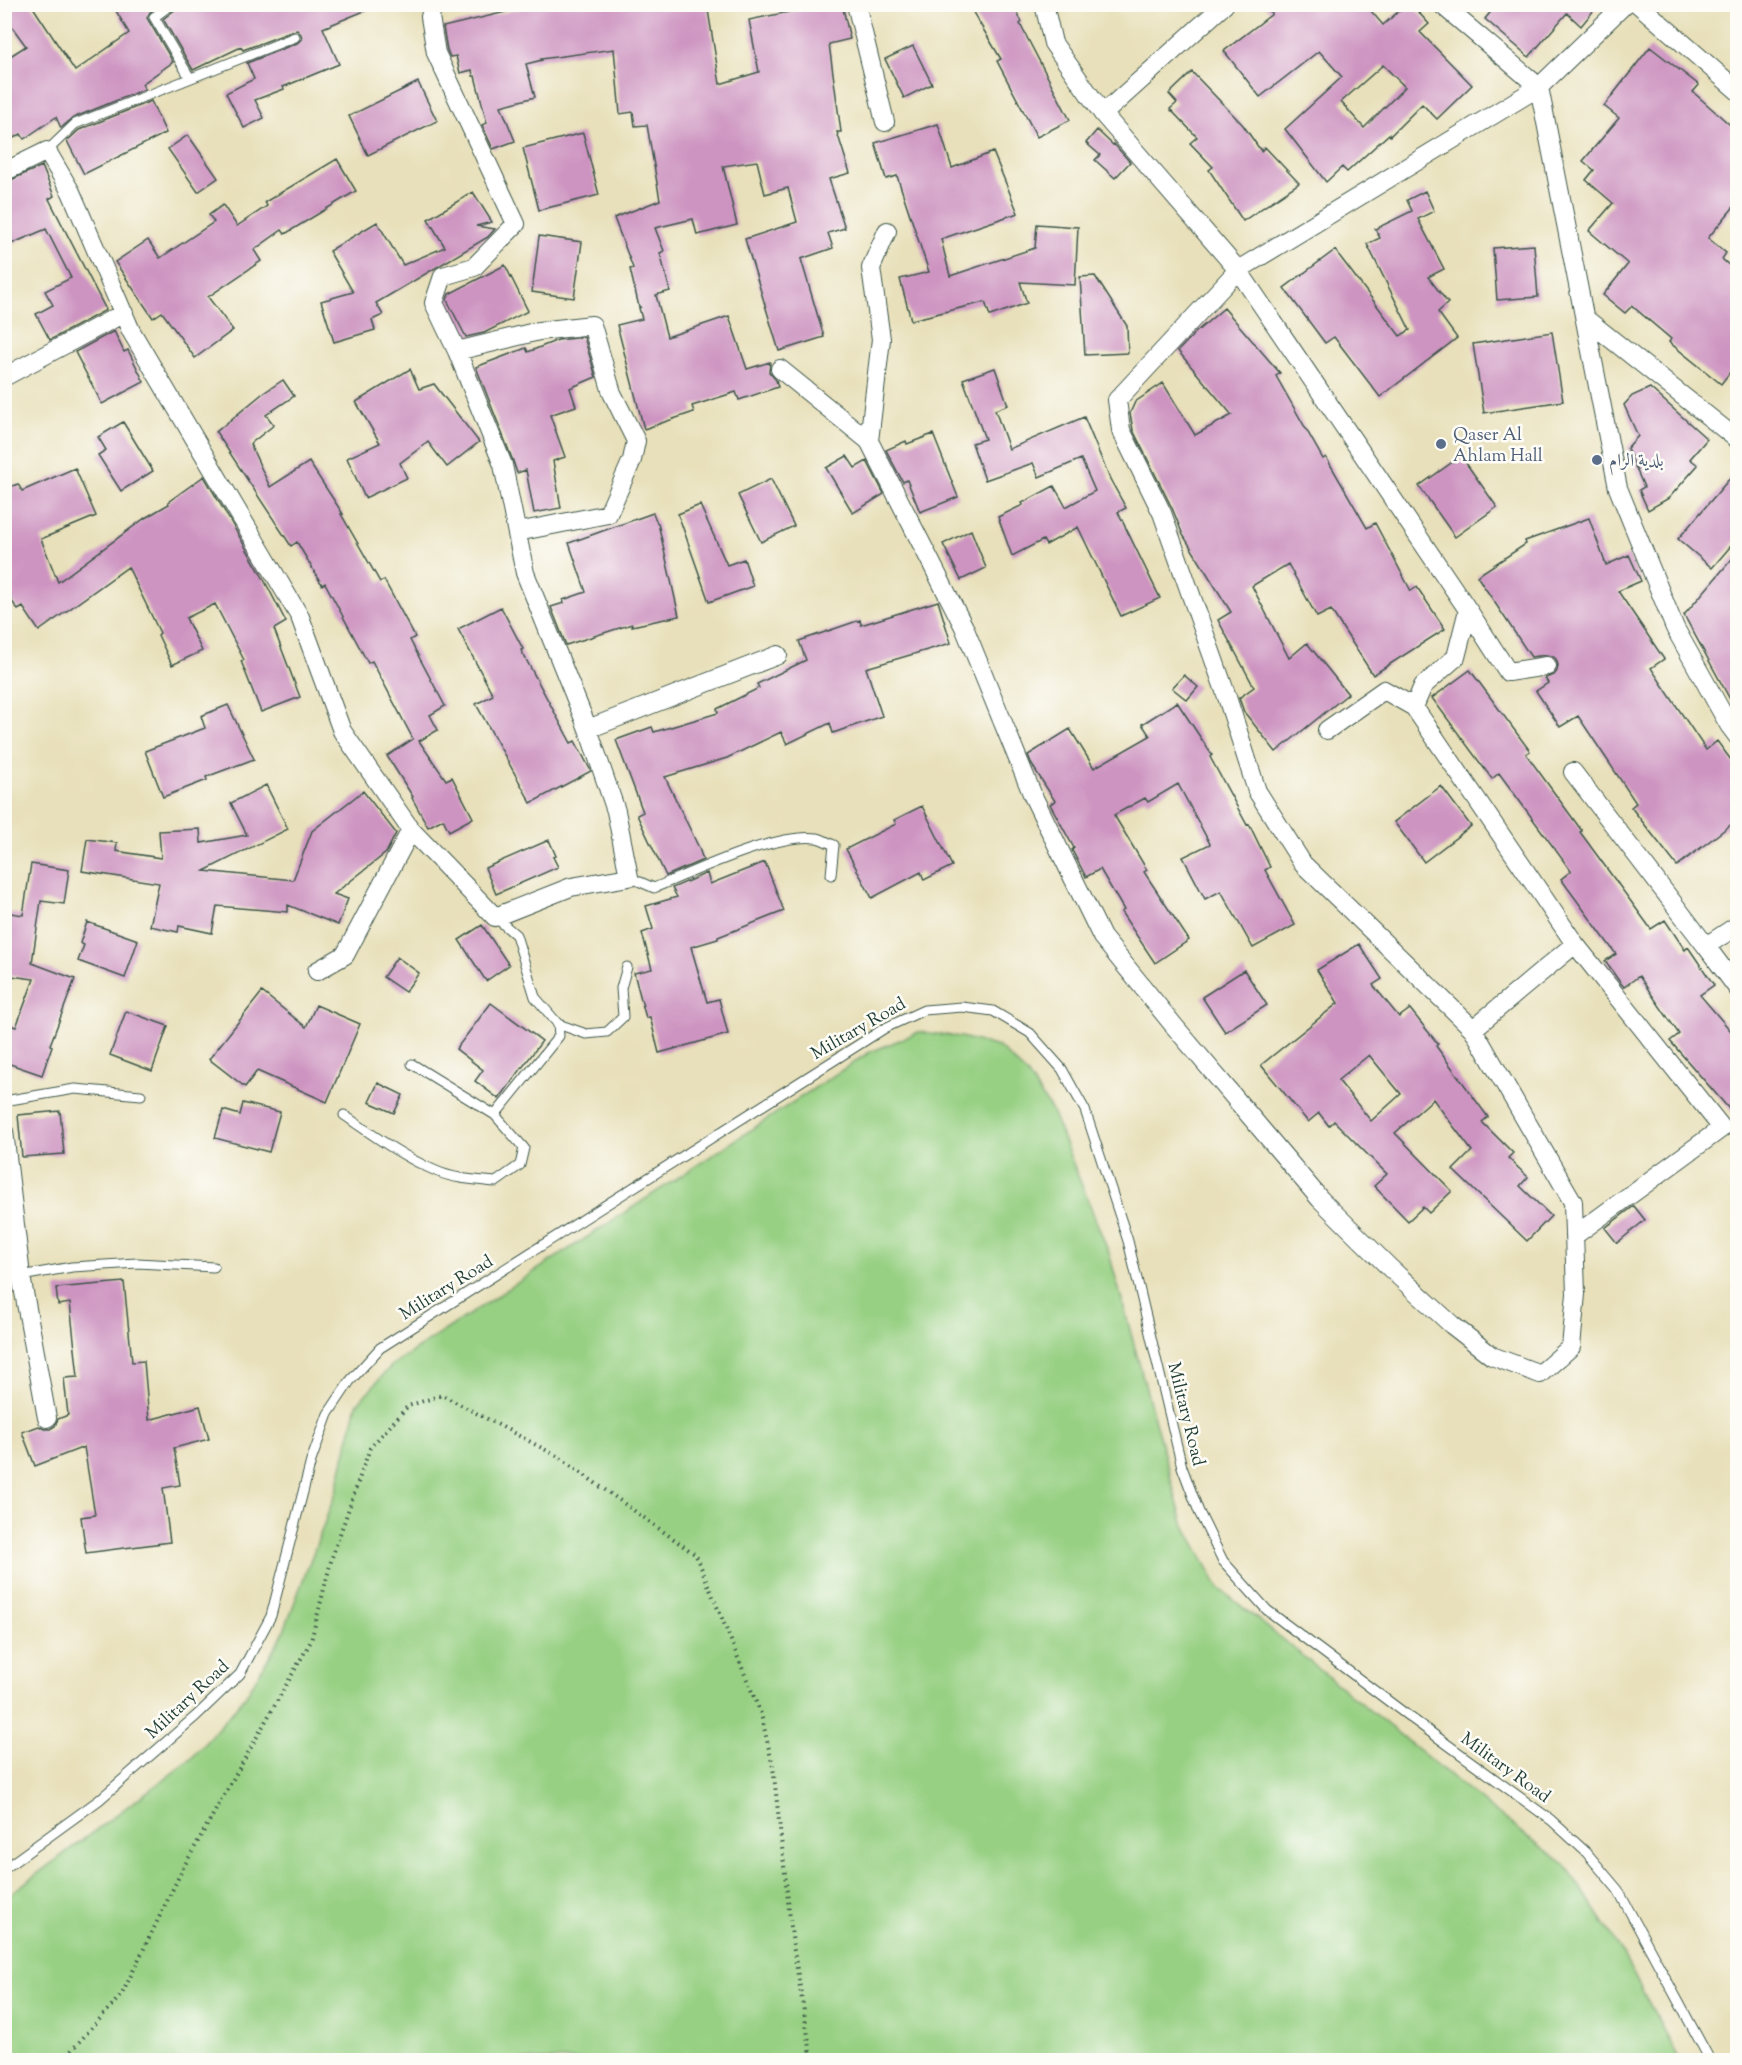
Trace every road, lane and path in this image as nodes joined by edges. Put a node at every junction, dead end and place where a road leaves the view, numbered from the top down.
1 (172, 4) edge
2 (433, 4) edge
3 (856, 4) edge
4 (1044, 4) edge
5 (1225, 4) edge
6 (1441, 4) edge
7 (1625, 4) edge
8 (1638, 4) edge
9 (295, 37) dead end
10 (190, 78) junction
11 (1539, 87) junction
12 (1737, 91) edge
13 (1103, 114) junction
14 (885, 122) dead end
15 (47, 151) junction
16 (4, 172) edge
17 (887, 231) dead end
18 (1238, 270) junction
19 (124, 314) junction
20 (1586, 319) junction
21 (457, 351) junction
22 (780, 369) dead end
23 (4, 377) edge
24 (1737, 440) edge
25 (869, 441) junction
26 (517, 532) junction
27 (1467, 610) junction
28 (778, 655) dead end
29 (1547, 666) dead end
30 (1414, 707) junction
31 (588, 729) junction
32 (1327, 730) dead end
33 (1737, 736) edge
34 (1573, 772) dead end
35 (411, 830) junction
36 (831, 875) dead end
37 (629, 877) junction
38 (495, 917) junction
39 (1737, 925) edge
40 (1575, 944) junction
41 (1706, 946) junction
42 (627, 967) dead end
43 (317, 972) dead end
44 (1737, 989) edge
45 (558, 1024) junction
46 (1473, 1029) junction
47 (412, 1064) dead end
48 (141, 1095) dead end
49 (4, 1101) edge
50 (344, 1115) dead end
51 (495, 1115) junction
52 (4, 1131) edge
53 (1574, 1236) junction
54 (214, 1267) dead end
55 (21, 1276) junction
56 (47, 1418) dead end
57 (4, 1869) edge
58 (63, 2061) edge
59 (812, 2061) edge
60 (1710, 2061) edge

1 - 10 lane
2 - 21 street
3 - 14 street
4 - 13 street
5 - 13 street
6 - 11 street
7 - 11 street
8 - 12 street
9 - 10 lane
10 - 15 lane
11 - 18 street
11 - 20 street
13 - 18 street
15 - 16 street
15 - 19 street
17 - 25 street
18 - 27 street
18 - 46 street
19 - 23 street
19 - 35 street
20 - 24 street
20 - 33 street
21 - 26 street
21 - 26 street
22 - 25 street
25 - 53 street
26 - 31 street
27 - 29 street
27 - 30 street
28 - 31 street
30 - 32 street
30 - 40 street
31 - 37 street
34 - 41 street
35 - 38 street
35 - 43 street
36 - 37 lane
37 - 38 street
38 - 45 lane
39 - 41 street
40 - 46 street
40 - 53 street
41 - 44 street
42 - 45 lane
45 - 51 lane
46 - 53 street
47 - 51 lane
48 - 49 lane
50 - 51 lane
52 - 55 street
54 - 55 lane
55 - 56 street
57 - 60 lane, Military Road
58 - 59 path

